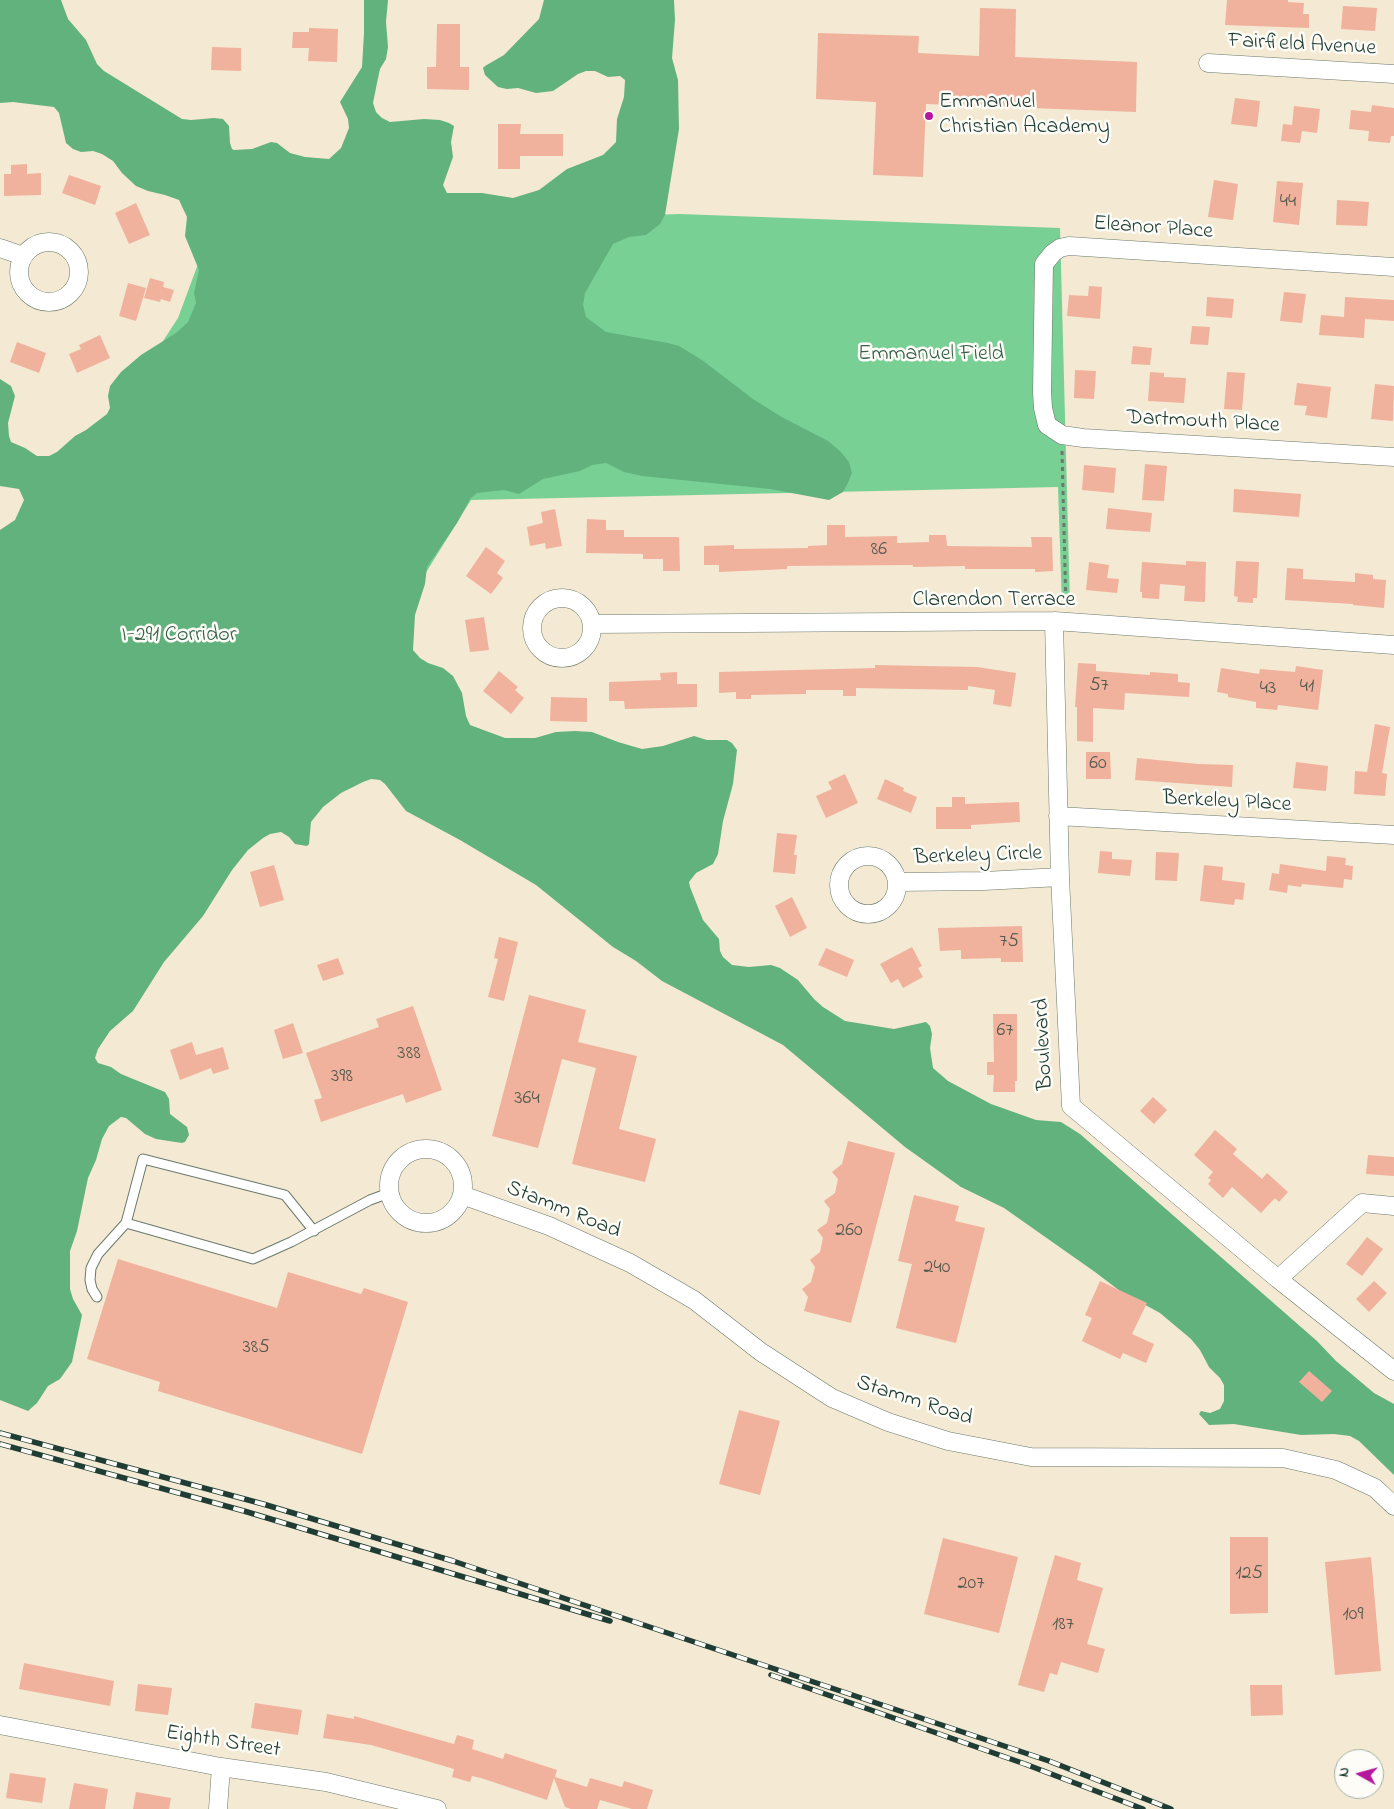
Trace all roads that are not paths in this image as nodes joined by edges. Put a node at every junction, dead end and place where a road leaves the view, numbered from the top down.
1 (1208, 63) dead end
2 (1394, 74) edge
3 (0, 248) edge
4 (23, 256) dead end
5 (1394, 267) edge
6 (1062, 435) joint
7 (1394, 457) edge
8 (1060, 622) junction
9 (592, 624) dead end
10 (1394, 645) edge
11 (1058, 816) junction
12 (1394, 835) edge
13 (1060, 877) junction
14 (897, 882) dead end
15 (389, 1193) junction
16 (462, 1195) junction
17 (1394, 1206) edge
18 (126, 1222) junction
19 (314, 1230) junction
20 (1278, 1279) junction
21 (98, 1297) dead end
22 (1394, 1371) edge
23 (1394, 1506) edge
24 (0, 1725) edge
25 (221, 1767) junction
26 (433, 1808) edge
27 (218, 1809) edge

1 - 2 street, Fairfield Avenue
3 - 4 street
5 - 6 street, Eleanor Place
6 - 7 street, Dartmouth Place
8 - 9 street, Clarendon Terrace
8 - 10 street, Clarendon Terrace
8 - 11 street, Boulevard
11 - 12 street, Berkeley Place
11 - 13 street, Boulevard
13 - 14 street, Berkeley Circle
13 - 20 street, Boulevard
15 - 16 street
15 - 16 street
15 - 19 lane
16 - 23 street, Stamm Road
17 - 20 street
18 - 19 lane
18 - 19 lane
18 - 21 lane
20 - 22 street, Boulevard
24 - 25 street, Eighth Street
25 - 26 street, Eighth Street
25 - 27 street

